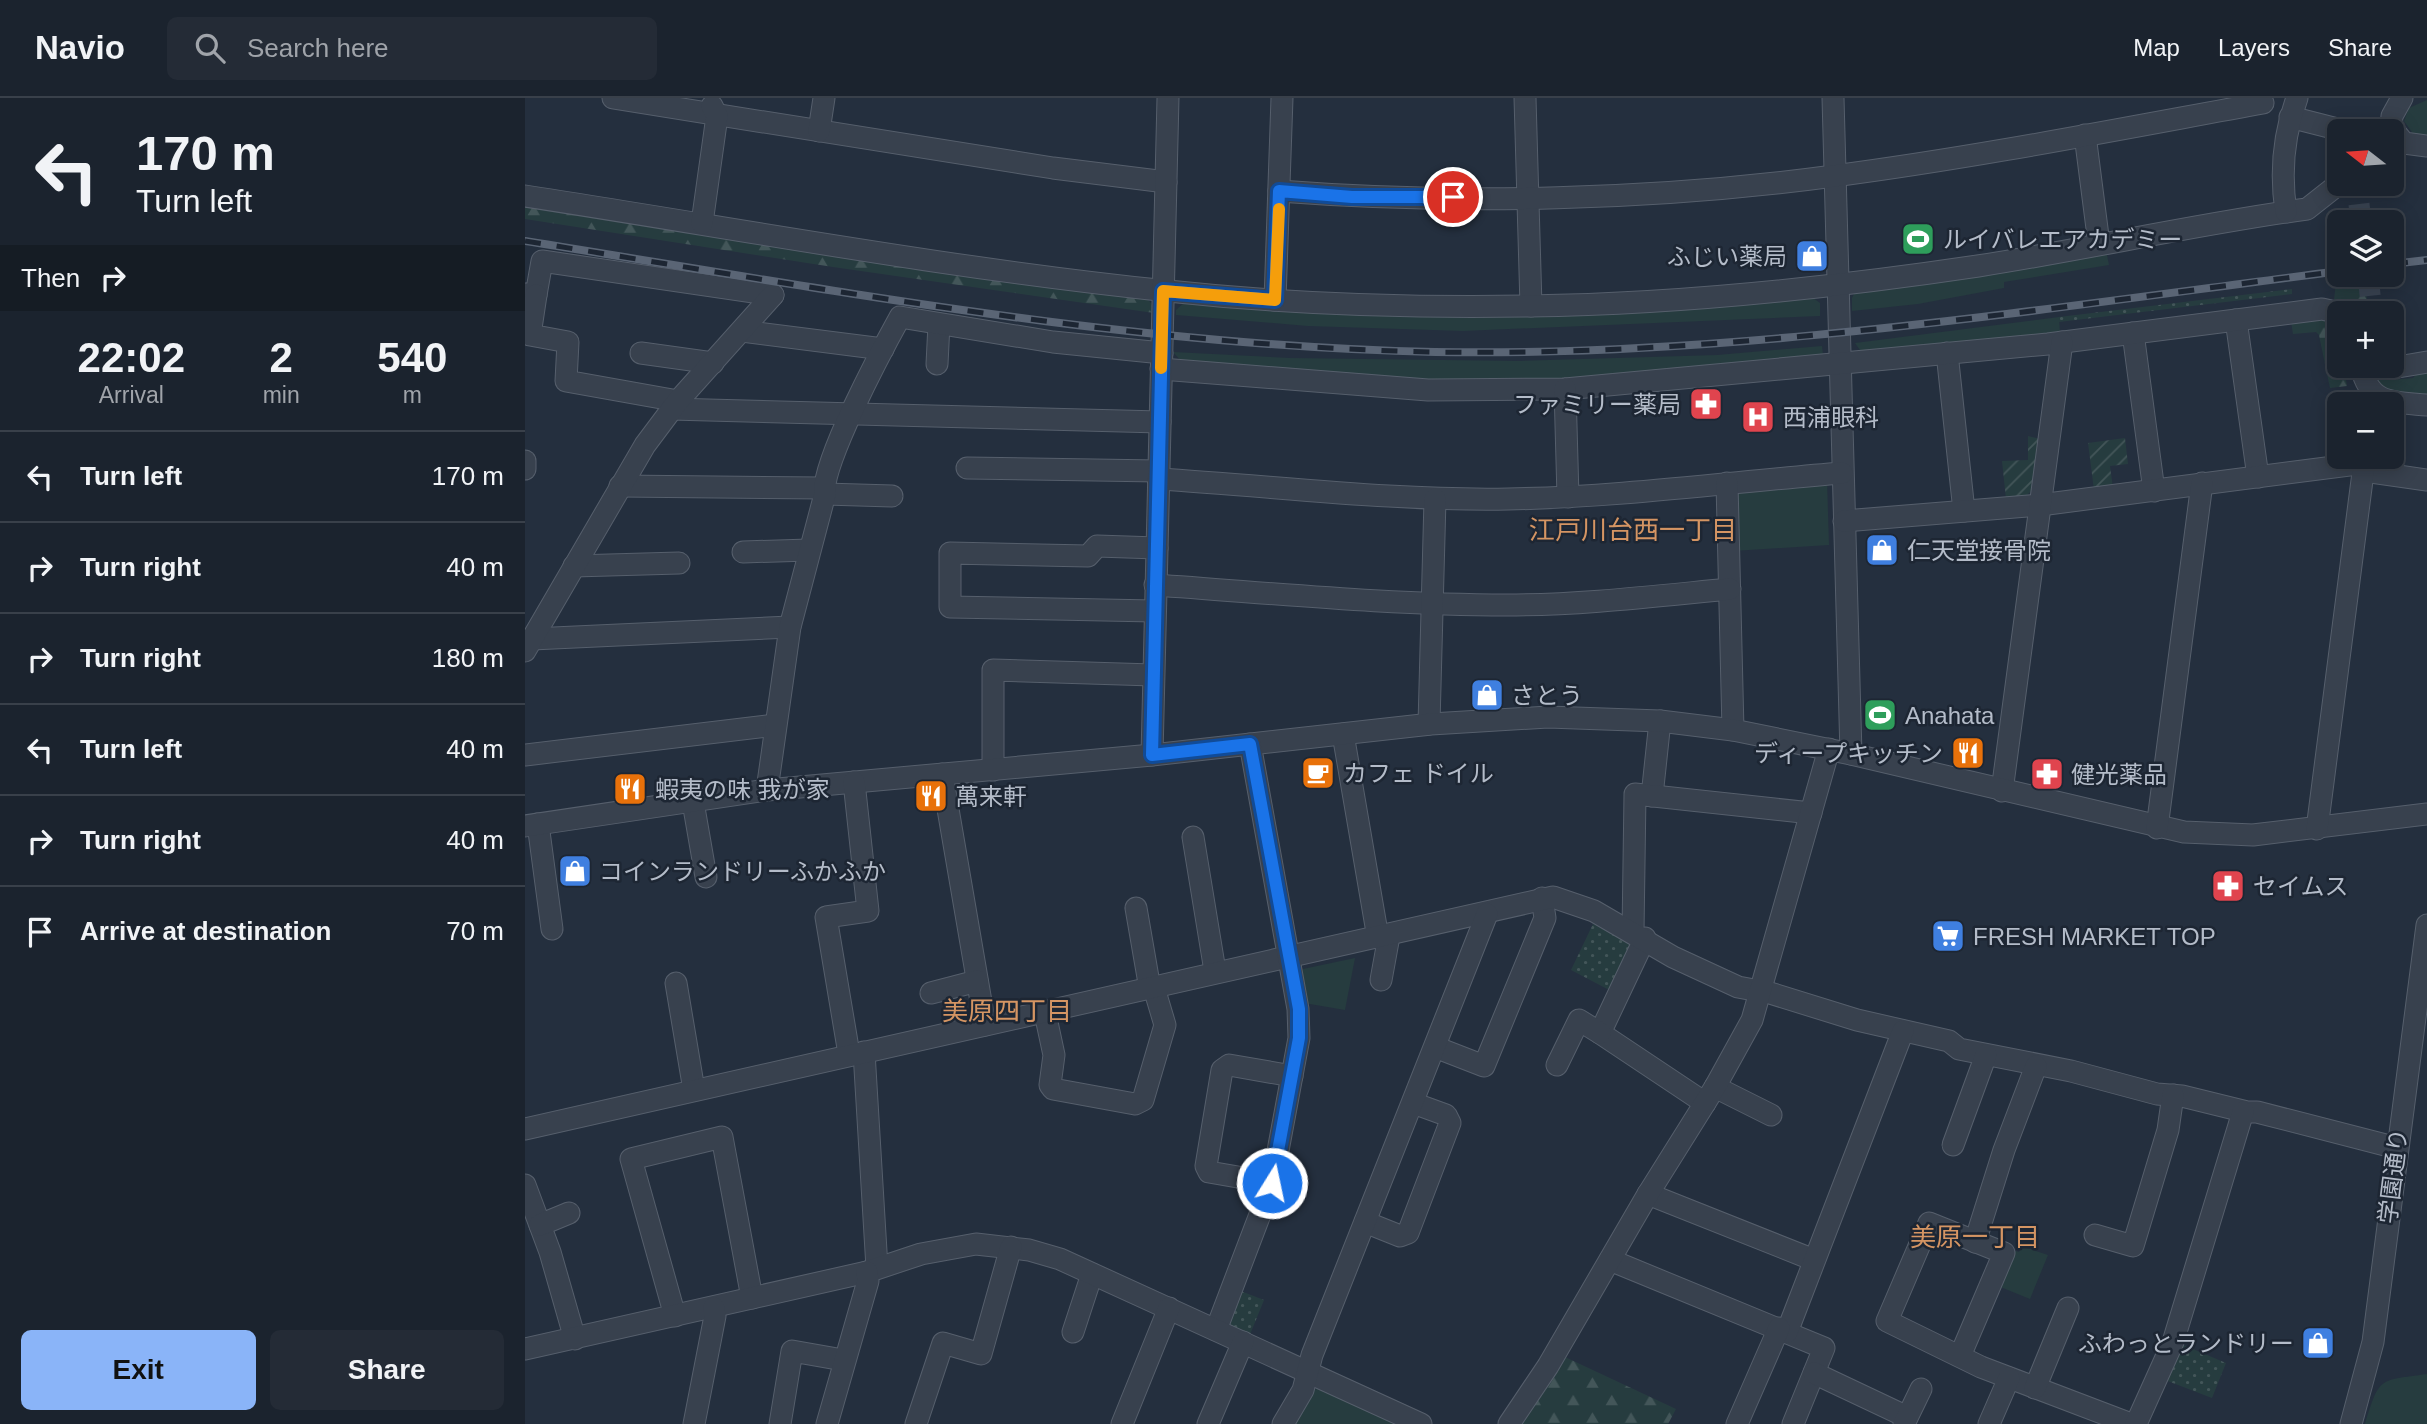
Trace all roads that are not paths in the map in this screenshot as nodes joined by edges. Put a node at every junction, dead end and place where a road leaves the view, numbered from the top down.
1 (613, 98) edge
2 (824, 98) edge
3 (1168, 98) edge
4 (1282, 98) edge
5 (1525, 98) edge
6 (1833, 98) edge
7 (2402, 98) edge
8 (2260, 101) edge
9 (712, 107) edge
10 (2291, 114) edge
11 (2392, 119) edge
12 (2327, 125) edge
13 (819, 131) junction
14 (2085, 135) junction
15 (2405, 142) edge
16 (2427, 146) edge
17 (1833, 176) junction
18 (1166, 182) junction
19 (1279, 191) junction
20 (2327, 193) edge
21 (525, 196) edge
22 (1528, 197) junction
23 (2287, 212) junction
24 (702, 223) junction
25 (2099, 244) junction
26 (1837, 285) junction
27 (1163, 291) junction
28 (531, 295) edge
29 (1275, 300) junction
30 (1531, 306) junction
31 (2327, 310) edge
32 (2236, 320) junction
33 (939, 324) junction
34 (742, 331) junction
35 (2133, 333) junction
36 (2062, 342) junction
37 (883, 349) junction
38 (641, 353) dead end
39 (1947, 353) junction
40 (1161, 361) junction
41 (2427, 362) edge
42 (713, 363) junction
43 (937, 364) dead end
44 (1839, 364) junction
45 (2404, 364) edge
46 (1565, 389) junction
47 (2404, 403) edge
48 (675, 405) junction
49 (2427, 405) edge
50 (851, 416) junction
51 (1160, 422) junction
52 (525, 461) edge
53 (525, 468) edge
54 (967, 468) dead end
55 (2327, 469) edge
56 (2364, 469) edge
57 (2384, 469) edge
58 (1842, 473) junction
59 (1158, 475) junction
60 (2258, 477) junction
61 (2427, 480) edge
62 (1727, 483) junction
63 (2202, 483) junction
64 (620, 486) junction
65 (824, 491) junction
66 (2154, 491) junction
67 (892, 496) dead end
68 (1568, 497) junction
69 (1435, 499) junction
70 (2040, 505) junction
71 (1964, 511) junction
72 (1844, 521) junction
73 (1157, 548) junction
74 (809, 550) junction
75 (743, 552) dead end
76 (679, 563) dead end
77 (574, 566) junction
78 (1156, 586) junction
79 (1730, 589) junction
80 (1432, 604) junction
81 (1154, 611) junction
82 (790, 626) junction
83 (529, 645) edge
84 (1153, 675) junction
85 (1660, 722) junction
86 (1429, 724) junction
87 (775, 725) junction
88 (1733, 730) junction
89 (1343, 734) junction
90 (1250, 744) junction
91 (1829, 749) junction
92 (1851, 754) junction
93 (525, 755) edge
94 (1152, 755) junction
95 (993, 770) junction
96 (942, 774) junction
97 (854, 782) junction
98 (767, 790) junction
99 (2001, 791) junction
100 (1652, 796) junction
101 (693, 802) junction
102 (1811, 813) junction
103 (2427, 814) edge
104 (531, 825) edge
105 (2157, 828) junction
106 (2317, 829) junction
107 (1193, 837) dead end
108 (706, 877) dead end
109 (1542, 898) junction
110 (1136, 908) dead end
111 (1487, 914) junction
112 (2427, 925) edge
113 (552, 929) dead end
114 (1639, 935) junction
115 (1384, 937) junction
116 (1289, 955) junction
117 (1215, 971) junction
118 (1381, 980) dead end
119 (977, 981) junction
120 (676, 983) dead end
121 (1152, 989) junction
122 (931, 993) dead end
123 (1761, 994) junction
124 (1045, 1013) junction
125 (985, 1025) junction
126 (1903, 1031) junction
127 (1600, 1033) junction
128 (1435, 1047) junction
129 (856, 1053) junction
130 (2418, 1053) edge
131 (1986, 1055) junction
132 (1557, 1065) dead end
133 (2036, 1066) junction
134 (1292, 1076) junction
135 (694, 1090) junction
136 (1710, 1095) junction
137 (2173, 1095) junction
138 (1413, 1103) junction
139 (2243, 1112) junction
140 (1771, 1115) dead end
141 (525, 1129) edge
142 (1953, 1145) dead end
143 (2397, 1148) junction
144 (1272, 1183) junction
145 (525, 1185) edge
146 (1648, 1194) junction
147 (569, 1213) dead end
148 (1364, 1223) junction
149 (540, 1225) junction
150 (2095, 1235) dead end
151 (1975, 1242) junction
152 (1011, 1247) junction
153 (1610, 1260) junction
154 (1814, 1260) junction
155 (872, 1270) junction
156 (1092, 1274) junction
157 (752, 1298) junction
158 (714, 1308) junction
159 (1169, 1308) junction
160 (2068, 1308) dead end
161 (675, 1316) junction
162 (1216, 1330) junction
163 (1783, 1330) junction
164 (1073, 1332) dead end
165 (575, 1339) junction
166 (1243, 1342) junction
167 (525, 1349) edge
168 (1960, 1356) junction
169 (843, 1360) junction
170 (1814, 1373) junction
171 (1308, 1374) junction
172 (2010, 1378) junction
173 (2035, 1388) junction
174 (1920, 1389) dead end
175 (2087, 1416) edge
176 (1906, 1420) edge
177 (694, 1424) edge
178 (780, 1424) edge
179 (827, 1424) edge
180 (916, 1424) edge
181 (1122, 1424) edge
182 (1208, 1424) edge
183 (1283, 1424) edge
184 (1421, 1424) edge
185 (1509, 1424) edge
186 (1737, 1424) edge
187 (1793, 1424) edge
188 (1989, 1424) edge
189 (2134, 1424) edge
190 (2351, 1424) edge

1 - 9 street
2 - 13 street
3 - 18 street
4 - 19 street
5 - 22 street
6 - 17 street
7 - 11 street
8 - 10 street
8 - 14 street
9 - 13 street
9 - 24 street
10 - 12 street
10 - 23 street
13 - 18 street
14 - 17 street
14 - 25 street
15 - 16 street
17 - 22 street
17 - 26 street
18 - 27 street
19 - 22 street
19 - 29 street
20 - 23 street
21 - 24 street
22 - 30 street
23 - 25 street
24 - 27 street
25 - 26 street
26 - 30 street
26 - 44 street
27 - 29 street
27 - 40 street
28 - 34 street
28 - 48 street
29 - 30 street
31 - 32 street
32 - 35 street
32 - 60 street
33 - 37 street
33 - 40 street
33 - 43 street
34 - 37 street
34 - 42 street
35 - 36 street
35 - 66 street
36 - 39 street
36 - 70 street
37 - 50 street
38 - 42 street
39 - 44 street
39 - 71 street
40 - 46 street
40 - 51 street
41 - 45 street
42 - 48 street
44 - 46 street
44 - 58 street
46 - 68 street
47 - 49 street
48 - 50 street
48 - 64 street
50 - 51 street
50 - 65 street
51 - 59 street
52 - 53 street
54 - 59 street
55 - 60 street
56 - 106 street
57 - 61 street
58 - 62 street
58 - 72 street
59 - 69 street
59 - 73 street
60 - 63 street
62 - 68 street
62 - 79 street
63 - 66 street
63 - 105 street
64 - 65 street
64 - 77 street
65 - 67 street
65 - 74 street
66 - 70 street
68 - 69 street
69 - 80 street
70 - 71 street
70 - 99 street
71 - 72 street
72 - 92 street
73 - 78 street
73 - 81 street
74 - 75 street
74 - 82 street
76 - 77 street
77 - 83 street
78 - 80 street
78 - 81 street
79 - 80 street
79 - 88 street
80 - 86 street
81 - 84 street
82 - 83 street
82 - 87 street
84 - 94 street
84 - 95 street
85 - 86 street
85 - 88 street
85 - 100 street
86 - 89 street
87 - 93 street
87 - 98 street
88 - 91 street
89 - 90 street
89 - 115 street
90 - 94 street
90 - 116 street
91 - 92 street
91 - 102 street
92 - 99 street
94 - 95 street
95 - 96 street
96 - 97 street
96 - 119 street
97 - 98 street
97 - 129 street
98 - 101 street
99 - 105 street
100 - 102 street
100 - 114 street
101 - 104 street
101 - 108 street
102 - 123 street
103 - 106 street
104 - 113 street
105 - 106 street
107 - 117 street
109 - 111 street
109 - 114 street
109 - 128 street
110 - 121 street
111 - 115 street
111 - 128 street
112 - 130 street, 学園通り
114 - 123 street
114 - 127 street
115 - 116 street
115 - 118 street
116 - 117 street
116 - 134 street
117 - 121 street
119 - 122 street
119 - 125 street
120 - 135 street
121 - 124 street
121 - 124 street
123 - 126 street
123 - 136 street
124 - 125 street
125 - 129 street
126 - 131 street
126 - 154 street
127 - 132 street
127 - 136 street
128 - 138 street
129 - 135 street
129 - 155 street
130 - 143 street, 学園通り
131 - 133 street
131 - 142 street
133 - 137 street
133 - 151 street
134 - 144 street
134 - 144 street
135 - 141 street
136 - 140 street
136 - 146 street
137 - 139 street
137 - 150 street
138 - 148 street
138 - 148 street
139 - 143 street
139 - 189 street
143 - 190 street, 学園通り
144 - 162 street
145 - 149 street
146 - 153 street
146 - 154 street
147 - 149 street
148 - 171 street
149 - 165 street
151 - 168 street
151 - 168 street
152 - 155 street
152 - 156 street
152 - 180 street
153 - 163 street
153 - 185 street
154 - 163 street
155 - 157 street
155 - 169 street
156 - 159 street
156 - 164 street
157 - 158 street
157 - 161 street
158 - 161 street
158 - 177 street
159 - 162 street
159 - 181 street
160 - 173 street
161 - 165 street
162 - 166 street
163 - 170 street
163 - 186 street
165 - 167 street
166 - 171 street
166 - 182 street
168 - 172 street
169 - 178 street
169 - 179 street
170 - 176 street
170 - 187 street
171 - 183 street
171 - 184 street
172 - 173 street
172 - 188 street
173 - 175 street
174 - 176 street
175 - 189 street

